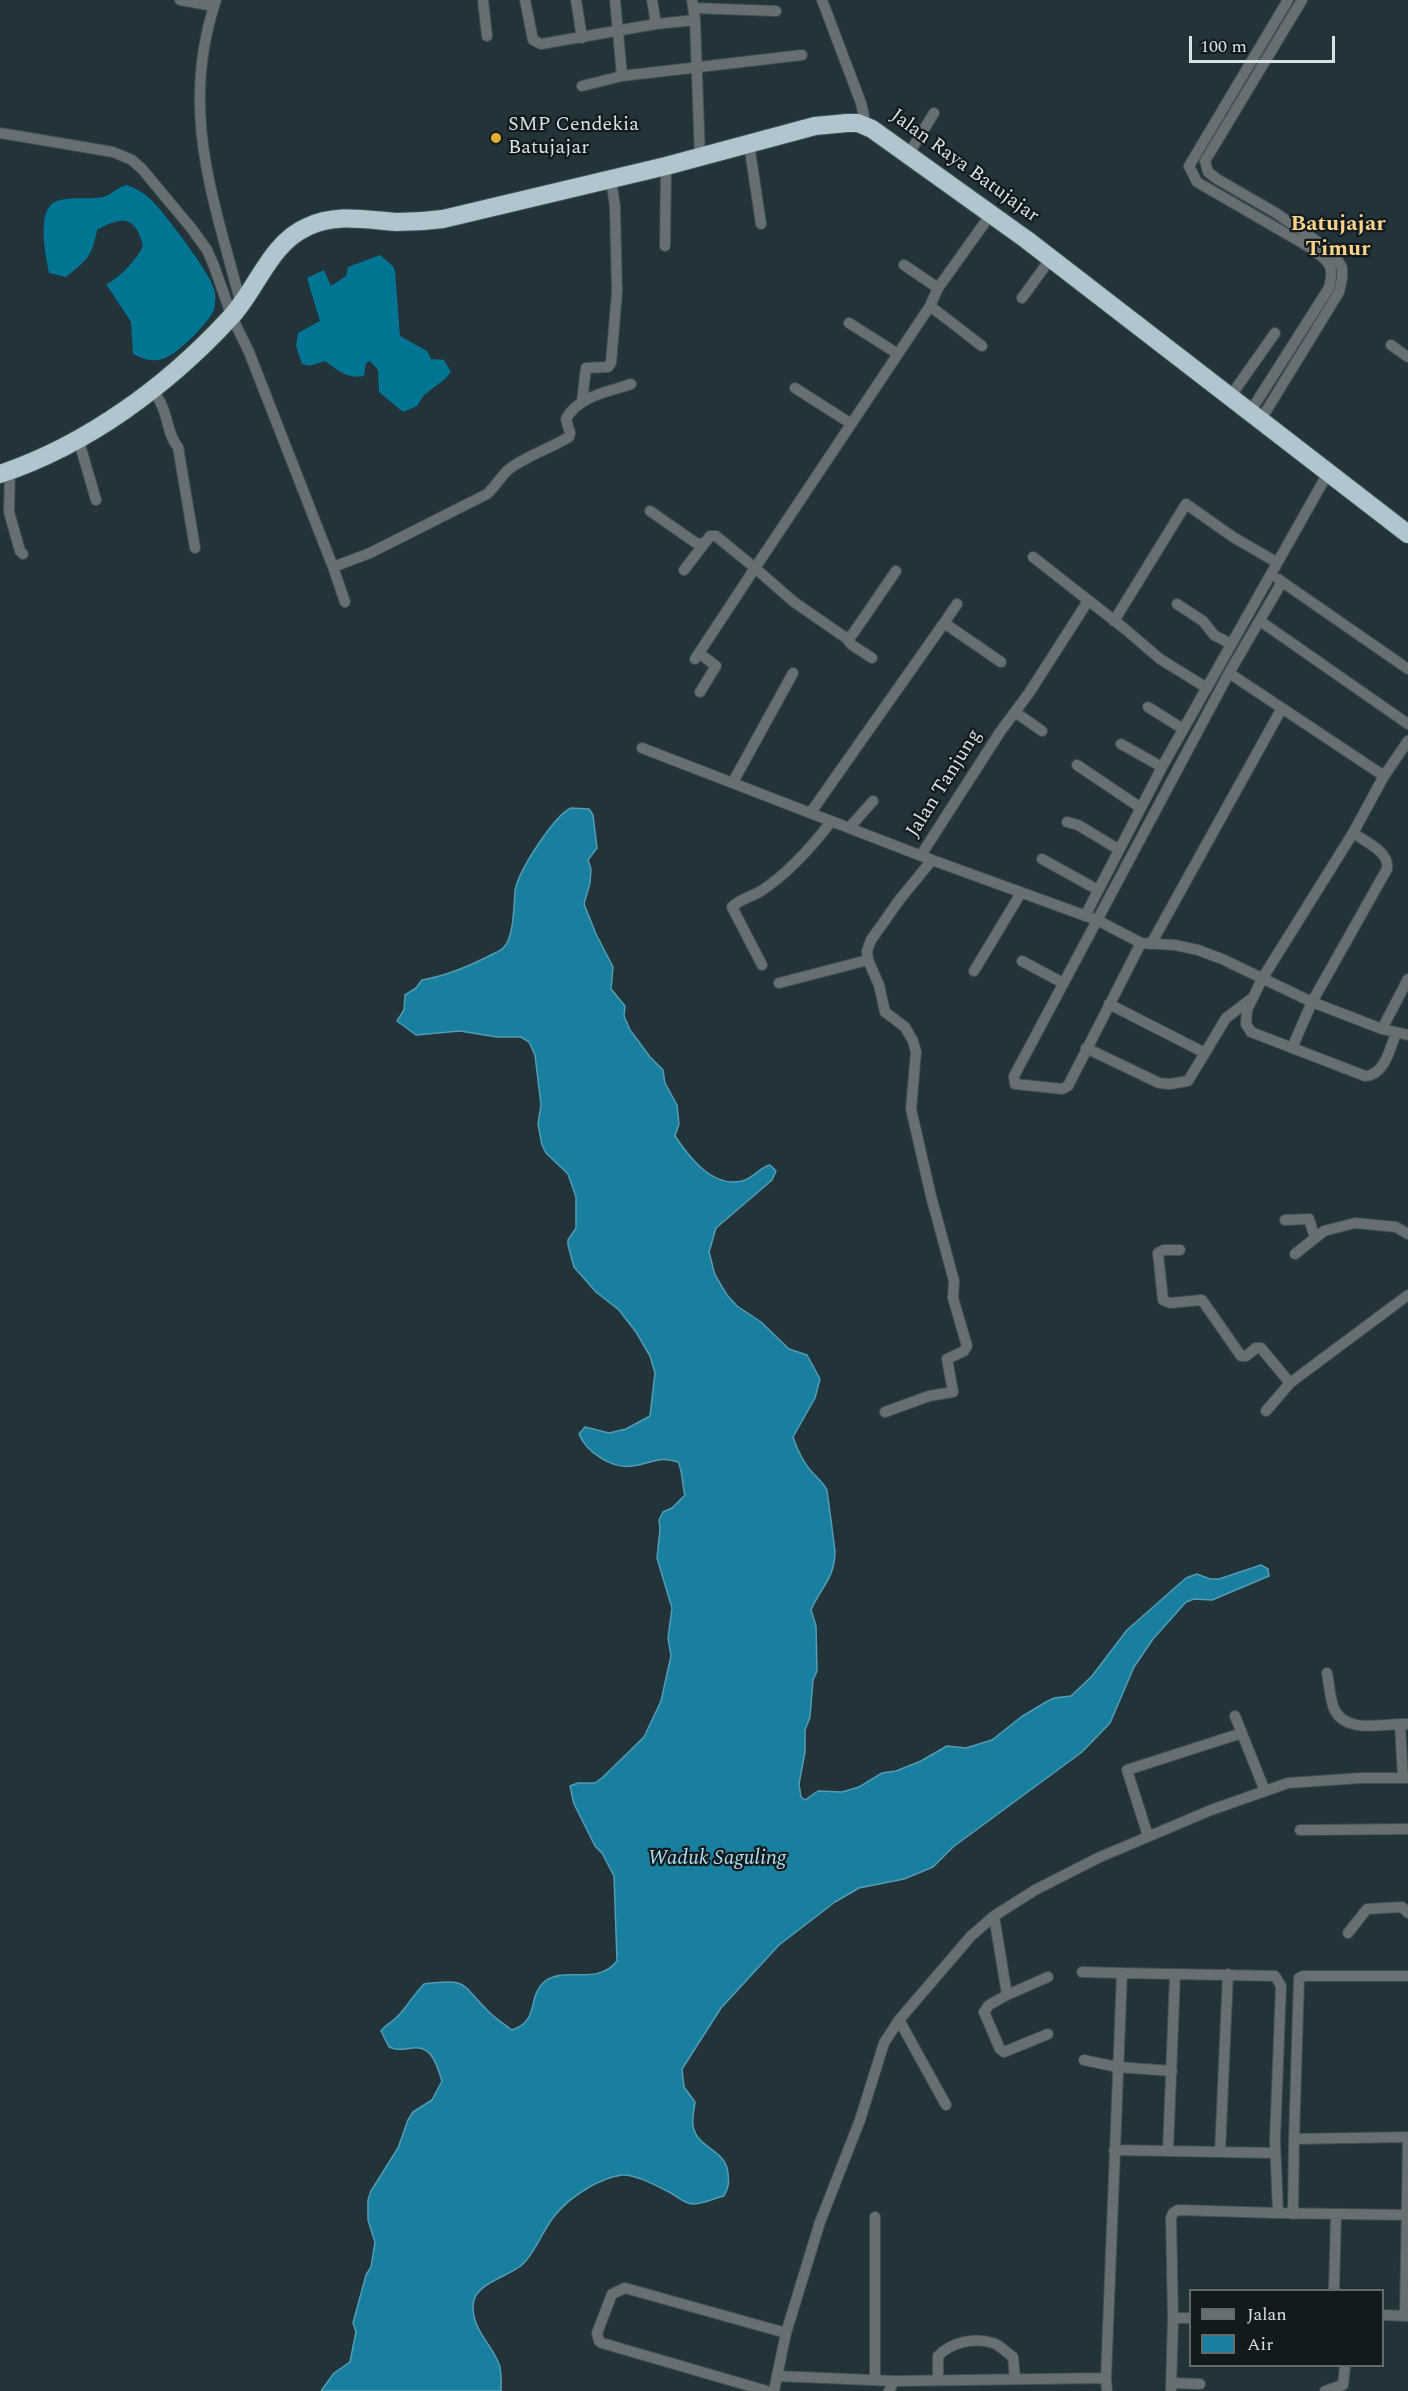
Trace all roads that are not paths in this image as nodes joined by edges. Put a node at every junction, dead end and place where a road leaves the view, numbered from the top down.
1 (180, 0) edge
2 (483, 0) edge
3 (525, 0) edge
4 (576, 0) edge
5 (615, 0) edge
6 (652, 0) edge
7 (822, 0) edge
8 (1288, 0) edge
9 (1302, 0) edge
10 (215, 3) edge
11 (693, 4) edge
12 (776, 11) dead end
13 (695, 20) junction
14 (656, 24) junction
15 (619, 30) junction
16 (487, 36) dead end
17 (582, 38) junction
18 (802, 56) dead end
19 (696, 68) junction
20 (622, 76) junction
21 (582, 86) dead end
22 (934, 113) dead end
23 (869, 127) junction
24 (0, 133) edge
25 (749, 144) junction
26 (902, 151) junction
27 (700, 157) junction
28 (666, 166) junction
29 (611, 179) junction
30 (991, 214) junction
31 (761, 224) dead end
32 (666, 246) dead end
33 (1051, 258) junction
34 (904, 266) dead end
35 (938, 288) junction
36 (1022, 297) dead end
37 (930, 306) junction
38 (236, 310) junction
39 (849, 323) dead end
40 (1275, 333) dead end
41 (1391, 345) dead end
42 (982, 346) dead end
43 (898, 354) junction
44 (1408, 357) edge
45 (631, 384) dead end
46 (795, 388) dead end
47 (152, 390) junction
48 (1230, 397) junction
49 (582, 401) junction
50 (1255, 416) junction
51 (850, 423) junction
52 (78, 438) junction
53 (5, 473) edge
54 (1328, 474) junction
55 (96, 500) dead end
56 (650, 511) dead end
57 (1408, 534) edge
58 (704, 544) junction
59 (195, 548) dead end
60 (23, 554) dead end
61 (1033, 557) dead end
62 (1276, 562) junction
63 (333, 567) junction
64 (755, 568) junction
65 (684, 570) dead end
66 (896, 571) dead end
67 (1269, 575) junction
68 (1282, 582) junction
69 (1088, 601) junction
70 (345, 602) dead end
71 (957, 604) dead end
72 (1177, 604) dead end
73 (1114, 621) junction
74 (1260, 621) junction
75 (944, 622) junction
76 (846, 638) junction
77 (1231, 644) junction
78 (872, 658) dead end
79 (1001, 662) dead end
80 (1408, 669) edge
81 (793, 673) dead end
82 (1229, 673) junction
83 (1207, 688) junction
84 (700, 692) dead end
85 (1148, 707) dead end
86 (1282, 708) junction
87 (1015, 712) junction
88 (1408, 724) edge
89 (1183, 729) junction
90 (1042, 731) dead end
91 (1408, 741) edge
92 (1121, 744) dead end
93 (642, 748) dead end
94 (1077, 765) dead end
95 (1162, 767) junction
96 (1384, 776) junction
97 (733, 782) junction
98 (873, 801) dead end
99 (1141, 808) junction
100 (811, 813) junction
101 (831, 822) junction
102 (1066, 822) dead end
103 (849, 828) junction
104 (1353, 833) junction
105 (1118, 849) junction
106 (921, 855) junction
107 (1042, 859) dead end
108 (932, 860) junction
109 (1098, 890) junction
110 (1021, 893) junction
111 (1085, 916) junction
112 (1097, 920) junction
113 (1146, 943) junction
114 (868, 960) junction
115 (1022, 961) dead end
116 (762, 965) dead end
117 (974, 971) dead end
118 (1262, 979) junction
119 (1408, 979) edge
120 (779, 983) dead end
121 (1063, 983) junction
122 (1253, 997) junction
123 (1312, 1002) junction
124 (1109, 1004) junction
125 (1382, 1029) junction
126 (1396, 1032) junction
127 (1408, 1035) edge
128 (1086, 1048) junction
129 (1292, 1048) junction
130 (1205, 1053) junction
131 (1285, 1220) dead end
132 (1408, 1234) edge
133 (1315, 1238) junction
134 (1180, 1250) dead end
135 (1295, 1254) dead end
136 (1408, 1295) edge
137 (1290, 1383) junction
138 (1266, 1411) dead end
139 (885, 1412) dead end
140 (1327, 1673) dead end
141 (1235, 1716) dead end
142 (1404, 1724) edge
143 (1242, 1733) junction
144 (1406, 1778) edge
145 (1265, 1791) junction
146 (1408, 1829) edge
147 (1300, 1830) dead end
148 (1148, 1836) junction
149 (1408, 1912) edge
150 (994, 1916) junction
151 (1348, 1933) dead end
152 (1082, 1972) dead end
153 (1122, 1973) junction
154 (1228, 1974) junction
155 (1175, 1975) junction
156 (1408, 1976) edge
157 (1048, 1977) dead end
158 (1007, 1995) junction
159 (898, 2020) junction
160 (1048, 2034) dead end
161 (1084, 2060) dead end
162 (1117, 2067) junction
163 (1172, 2071) junction
164 (946, 2105) dead end
165 (1294, 2139) junction
166 (1408, 2139) edge
167 (1114, 2150) junction
168 (1167, 2151) junction
169 (1220, 2152) junction
170 (1275, 2153) junction
171 (1278, 2213) junction
172 (1293, 2214) junction
173 (1336, 2215) junction
174 (1407, 2215) edge
175 (875, 2217) dead end
176 (1334, 2289) edge
177 (1384, 2315) edge
178 (1406, 2316) edge
179 (1173, 2318) junction
180 (1189, 2318) edge
181 (786, 2333) junction
182 (1345, 2367) edge
183 (777, 2376) junction
184 (1106, 2378) junction
185 (1015, 2379) junction
186 (875, 2380) junction
187 (938, 2380) junction
188 (1200, 2384) dead end
189 (892, 2386) edge
190 (1172, 2387) edge
191 (767, 2391) edge
192 (774, 2391) edge
193 (1107, 2391) edge
194 (1325, 2391) edge

1 - 10 street
2 - 16 street
3 - 17 street
4 - 17 street
5 - 15 street
6 - 14 street
7 - 23 street
8 - 50 street
9 - 50 street
10 - 38 street
11 - 12 street
11 - 13 street
13 - 14 street
13 - 19 street
14 - 15 street
15 - 17 street
15 - 20 street
18 - 19 street
19 - 20 street
19 - 27 street
20 - 21 street
22 - 26 street
23 - 25 highway, Jalan Raya Batujajar
23 - 26 highway, Jalan Raya Batujajar
24 - 38 street
25 - 27 highway, Jalan Raya Batujajar
25 - 31 street
26 - 30 highway, Jalan Raya Batujajar
27 - 28 highway, Jalan Raya Batujajar
28 - 29 highway, Jalan Raya Batujajar
28 - 32 street
29 - 38 highway, Jalan Raya Batujajar
29 - 49 street
30 - 33 highway, Jalan Raya Batujajar
30 - 35 street
33 - 36 street
33 - 48 highway, Jalan Raya Batujajar
34 - 35 street
35 - 37 street
37 - 42 street
37 - 43 street
38 - 47 highway, Jalan Raya Batujajar
38 - 63 street
39 - 43 street
40 - 48 street
41 - 44 street
43 - 51 street
45 - 49 street
46 - 51 street
47 - 52 highway, Jalan Raya Batujajar
47 - 59 street
48 - 50 highway, Jalan Raya Batujajar
49 - 63 street
50 - 54 highway, Jalan Raya Batujajar
51 - 64 street
52 - 53 highway, Jalan Raya Batujajar
52 - 55 street
53 - 60 street
54 - 57 highway, Jalan Raya Batujajar
54 - 62 street
56 - 58 street
58 - 64 street
58 - 65 street
61 - 69 street
62 - 67 street
62 - 73 street
63 - 70 street
64 - 76 street
64 - 84 street
66 - 76 street
67 - 68 street
67 - 77 street
68 - 74 street
68 - 80 street
69 - 73 street
69 - 87 street, Jalan Tanjung
71 - 75 street
72 - 77 street
73 - 83 street
74 - 82 street
74 - 88 street
75 - 79 street
75 - 100 street
76 - 78 street
77 - 83 street
81 - 97 street
82 - 86 street
82 - 112 street
83 - 89 street
85 - 89 street
86 - 96 street
86 - 113 street
87 - 90 street
87 - 106 street, Jalan Tanjung
89 - 95 street
91 - 96 street
92 - 95 street
93 - 97 street
94 - 99 street
95 - 99 street
96 - 104 street
97 - 100 street
98 - 103 street
99 - 105 street
100 - 101 street
101 - 103 street
101 - 116 street
102 - 105 street
103 - 106 street
104 - 118 street
104 - 123 street
105 - 109 street
106 - 108 street
107 - 109 street
108 - 110 street
108 - 114 street
109 - 111 street
110 - 111 street
110 - 117 street
111 - 112 street
112 - 113 street
112 - 121 street
113 - 118 street
113 - 124 street
114 - 120 street
114 - 139 street
115 - 121 street
118 - 122 street
118 - 123 street
119 - 125 street
121 - 128 street
122 - 129 street
122 - 130 street
123 - 125 street
123 - 129 street
124 - 128 street
124 - 130 street
125 - 126 street
126 - 127 street
126 - 129 street
128 - 130 street
131 - 133 street
132 - 133 street
133 - 135 street
134 - 137 street
136 - 137 street
137 - 138 street
140 - 142 street
141 - 143 street
142 - 144 street
143 - 145 street
143 - 148 street
144 - 145 street
145 - 148 street
146 - 147 street
148 - 150 street
149 - 151 street
150 - 158 street
150 - 159 street
152 - 153 street
153 - 155 street
153 - 162 street
154 - 155 street
154 - 169 street
154 - 170 street
155 - 163 street
156 - 165 street
157 - 158 street
158 - 160 street
159 - 164 street
159 - 181 street
161 - 162 street
162 - 163 street
162 - 167 street
163 - 168 street
165 - 166 street
165 - 172 street
166 - 174 street
167 - 168 street
167 - 184 street
168 - 169 street
169 - 170 street
170 - 171 street
171 - 172 street
171 - 179 street
172 - 173 street
173 - 174 street
173 - 176 street
174 - 178 street
175 - 186 street
177 - 178 street
179 - 180 street
179 - 190 street
181 - 183 street
181 - 191 street
182 - 194 street
183 - 186 street
183 - 192 street
184 - 185 street
184 - 193 street
185 - 187 street
185 - 187 street
186 - 189 street
187 - 189 street
188 - 190 street

